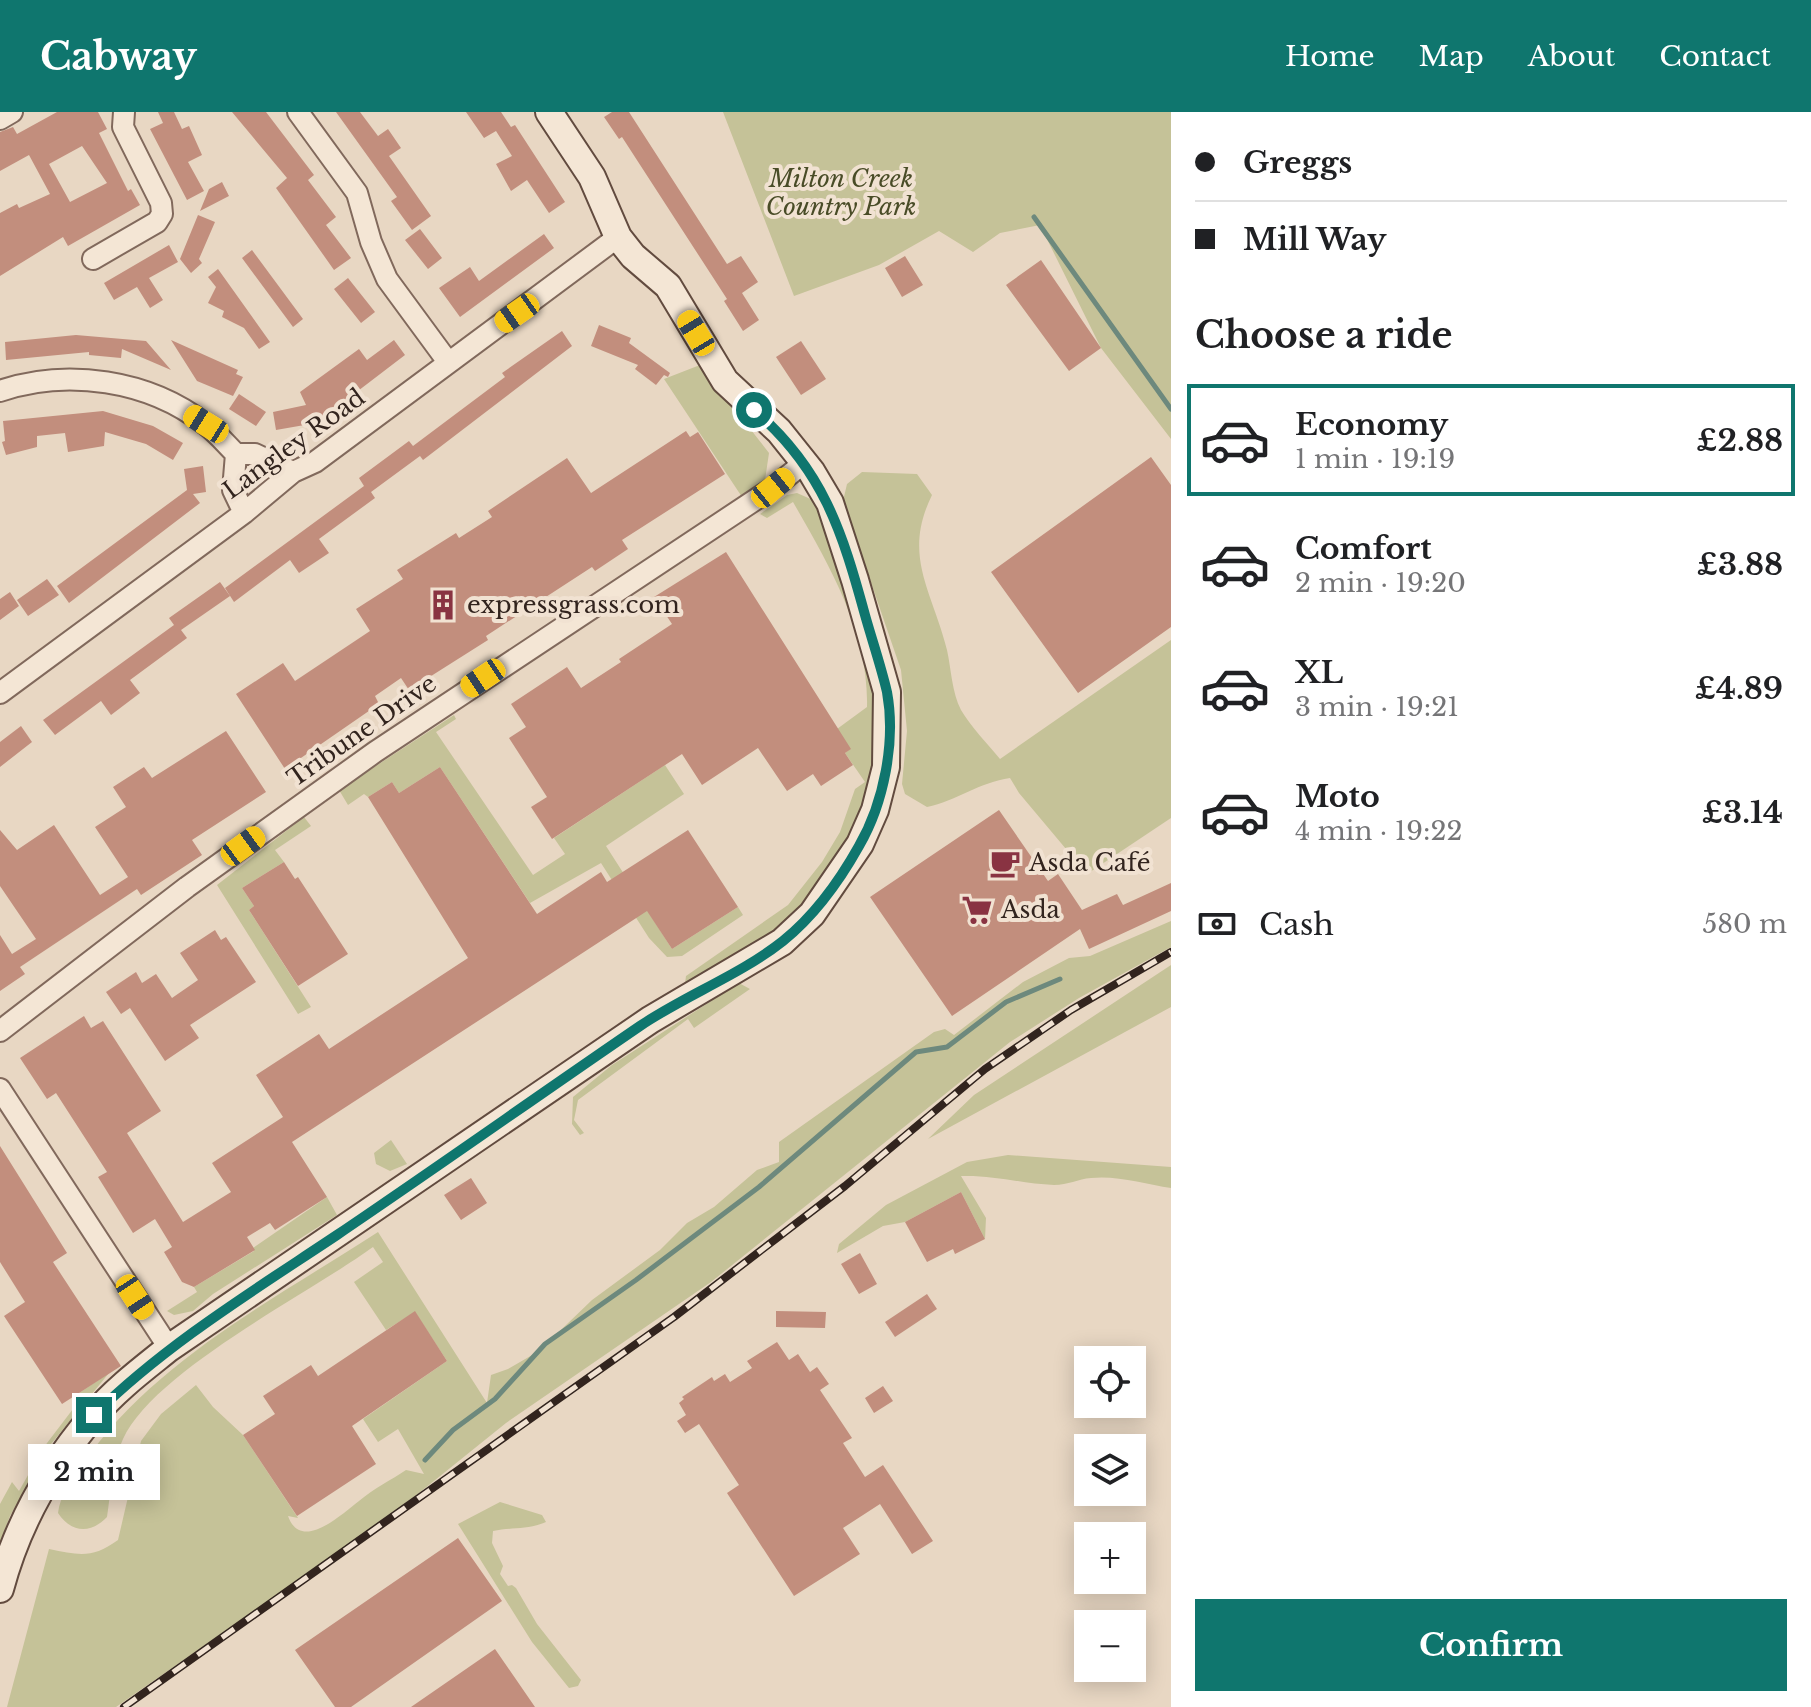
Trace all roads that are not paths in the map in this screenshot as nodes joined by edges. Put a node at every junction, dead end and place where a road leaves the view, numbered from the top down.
1 (12, 112) edge
2 (124, 112) edge
3 (298, 112) edge
4 (549, 112) edge
5 (0, 119) edge
6 (618, 237) junction
7 (93, 259) dead end
8 (448, 362) junction
9 (0, 391) edge
10 (236, 454) junction
11 (805, 462) junction
12 (293, 472) junction
13 (244, 513) junction
14 (0, 693) edge
15 (0, 1031) edge
16 (0, 1089) edge
17 (169, 1348) junction
18 (0, 1589) edge

1 - 5 street
2 - 7 street
3 - 8 street
4 - 6 street
6 - 8 street, Langley Road
6 - 11 street
8 - 12 street, Langley Road
9 - 10 street
10 - 12 street
10 - 13 street
11 - 15 street, Tribune Drive
11 - 17 street
12 - 13 street, Langley Road
13 - 14 street, Langley Road
16 - 17 street
17 - 18 street

